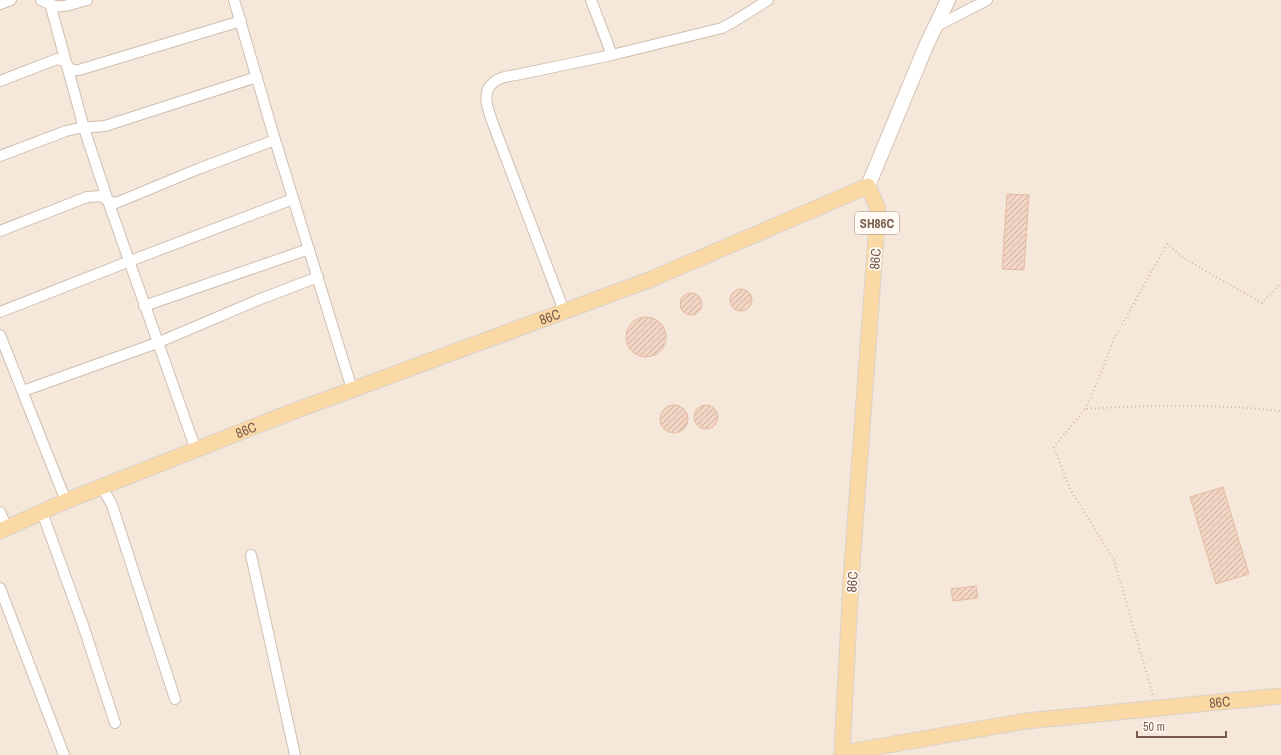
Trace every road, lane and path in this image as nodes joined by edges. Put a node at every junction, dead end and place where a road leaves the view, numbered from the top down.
1 (11, 0) edge
2 (41, 0) edge
3 (87, 0) edge
4 (234, 0) edge
5 (591, 0) edge
6 (768, 0) edge
7 (948, 0) edge
8 (987, 0) edge
9 (50, 3) edge
10 (0, 4) edge
11 (240, 21) junction
12 (935, 27) junction
13 (612, 55) junction
14 (68, 68) junction
15 (257, 77) junction
16 (0, 81) edge
17 (84, 128) junction
18 (275, 140) junction
19 (0, 156) edge
20 (868, 186) junction
21 (293, 199) junction
22 (108, 201) junction
23 (0, 231) edge
24 (309, 249) junction
25 (130, 260) junction
26 (318, 277) junction
27 (1281, 282) edge
28 (144, 306) junction
29 (564, 311) junction
30 (0, 312) edge
31 (0, 335) edge
32 (157, 343) junction
33 (352, 389) junction
34 (23, 391) junction
35 (1085, 409) junction
36 (1281, 411) edge
37 (196, 450) junction
38 (102, 487) junction
39 (66, 501) junction
40 (0, 512) edge
41 (42, 512) junction
42 (3, 530) edge
43 (251, 556) dead end
44 (0, 588) edge
45 (1281, 696) edge
46 (175, 699) dead end
47 (1157, 708) junction
48 (115, 723) dead end
49 (842, 754) edge
50 (64, 755) edge
51 (295, 755) edge

1 - 10 street
2 - 9 street
3 - 9 street
4 - 11 street
5 - 13 street
6 - 13 street
7 - 12 main road
8 - 12 street
9 - 14 street
11 - 14 street
11 - 15 street
12 - 20 main road
13 - 29 street
14 - 16 street
14 - 17 street
15 - 17 street
15 - 18 street
17 - 19 street
17 - 22 street
18 - 21 street
18 - 22 street
20 - 29 main road, 86C / SH86C
20 - 49 main road, 86C / SH86C
21 - 24 street
21 - 25 street
22 - 23 street
22 - 25 street
24 - 26 street
24 - 28 street
25 - 28 street
25 - 30 street
26 - 32 street
26 - 33 street
27 - 35 path
28 - 32 street
29 - 33 main road, 86C / SH86C
31 - 34 street
32 - 34 street
32 - 37 street
33 - 37 main road, 86C / SH86C
34 - 39 street
35 - 36 path
35 - 47 path
37 - 38 main road, 86C / SH86C
38 - 39 main road, 86C / SH86C
38 - 46 street
39 - 41 main road, 86C / SH86C
40 - 42 street
41 - 42 main road, 86C / SH86C
41 - 48 street
43 - 51 street
44 - 50 street
45 - 47 main road, 86C / SH86C
47 - 49 main road, 86C / SH86C

